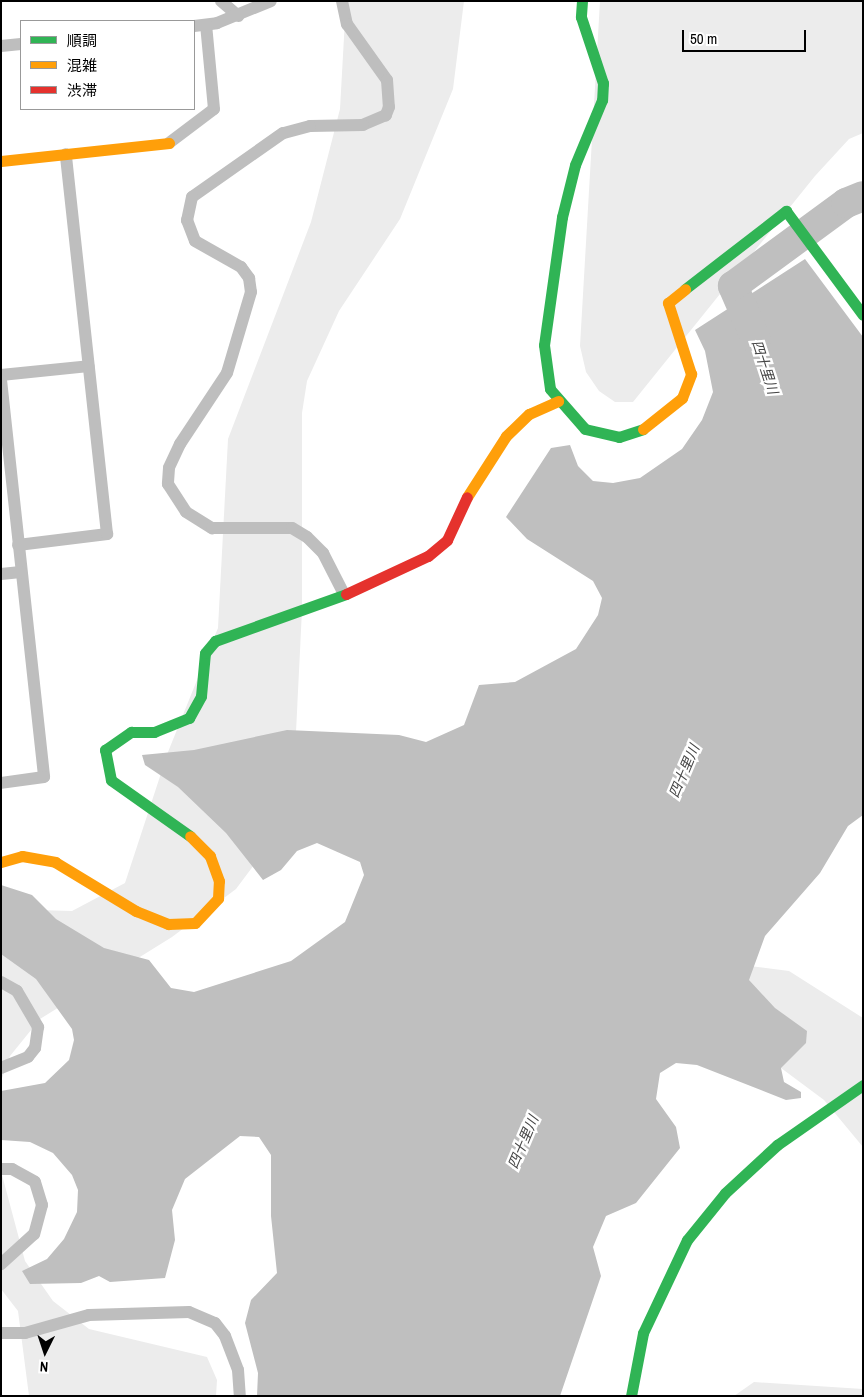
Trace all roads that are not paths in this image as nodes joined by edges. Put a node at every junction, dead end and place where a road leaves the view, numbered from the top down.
1 (221, 1) edge
2 (271, 1) edge
3 (342, 1) edge
4 (582, 1) edge
5 (238, 16) junction
6 (200, 25) edge
7 (20, 44) edge
8 (1, 46) edge
9 (169, 143) joint
10 (66, 154) junction
11 (1, 162) edge
12 (863, 315) edge
13 (89, 366) junction
14 (1, 375) edge
15 (1, 380) edge
16 (558, 402) junction
17 (18, 545) junction
18 (21, 572) junction
19 (1, 574) edge
20 (343, 592) junction
21 (1, 782) edge
22 (1, 862) edge
23 (1, 982) edge
24 (1, 1068) edge
25 (863, 1085) edge
26 (1, 1169) edge
27 (1, 1264) edge
28 (1, 1332) edge
29 (240, 1396) edge
30 (631, 1396) edge

1 - 5 street
2 - 5 street
3 - 20 street
4 - 16 street
5 - 6 street
6 - 9 street
7 - 8 street
9 - 10 street
10 - 11 street
10 - 13 street
12 - 16 street
13 - 14 street
13 - 17 street
15 - 17 street
16 - 20 street
17 - 18 street
18 - 19 street
18 - 21 street
20 - 22 street
23 - 24 street
25 - 30 street
26 - 27 street
28 - 29 street

